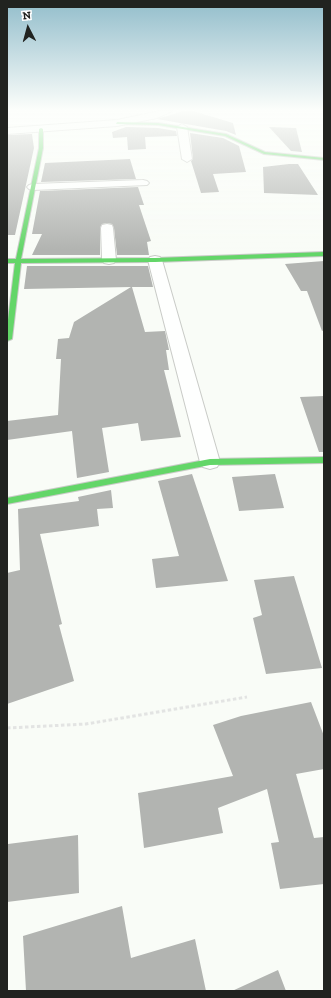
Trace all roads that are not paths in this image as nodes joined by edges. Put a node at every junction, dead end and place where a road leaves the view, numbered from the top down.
1 (39, 158) edge
2 (310, 158) edge
3 (324, 159) edge
4 (143, 183) dead end
5 (33, 187) junction
6 (107, 228) dead end
7 (324, 254) edge
8 (108, 260) junction
9 (155, 260) junction
10 (7, 261) edge
11 (18, 261) junction
12 (9, 339) dead end
13 (324, 460) edge
14 (210, 462) junction
15 (7, 501) edge

1 - 5 street
2 - 3 street
4 - 5 street
5 - 11 street
6 - 8 street
7 - 9 street
8 - 9 street
8 - 11 street
9 - 14 street
10 - 11 street
11 - 12 street
13 - 14 street
14 - 15 street

